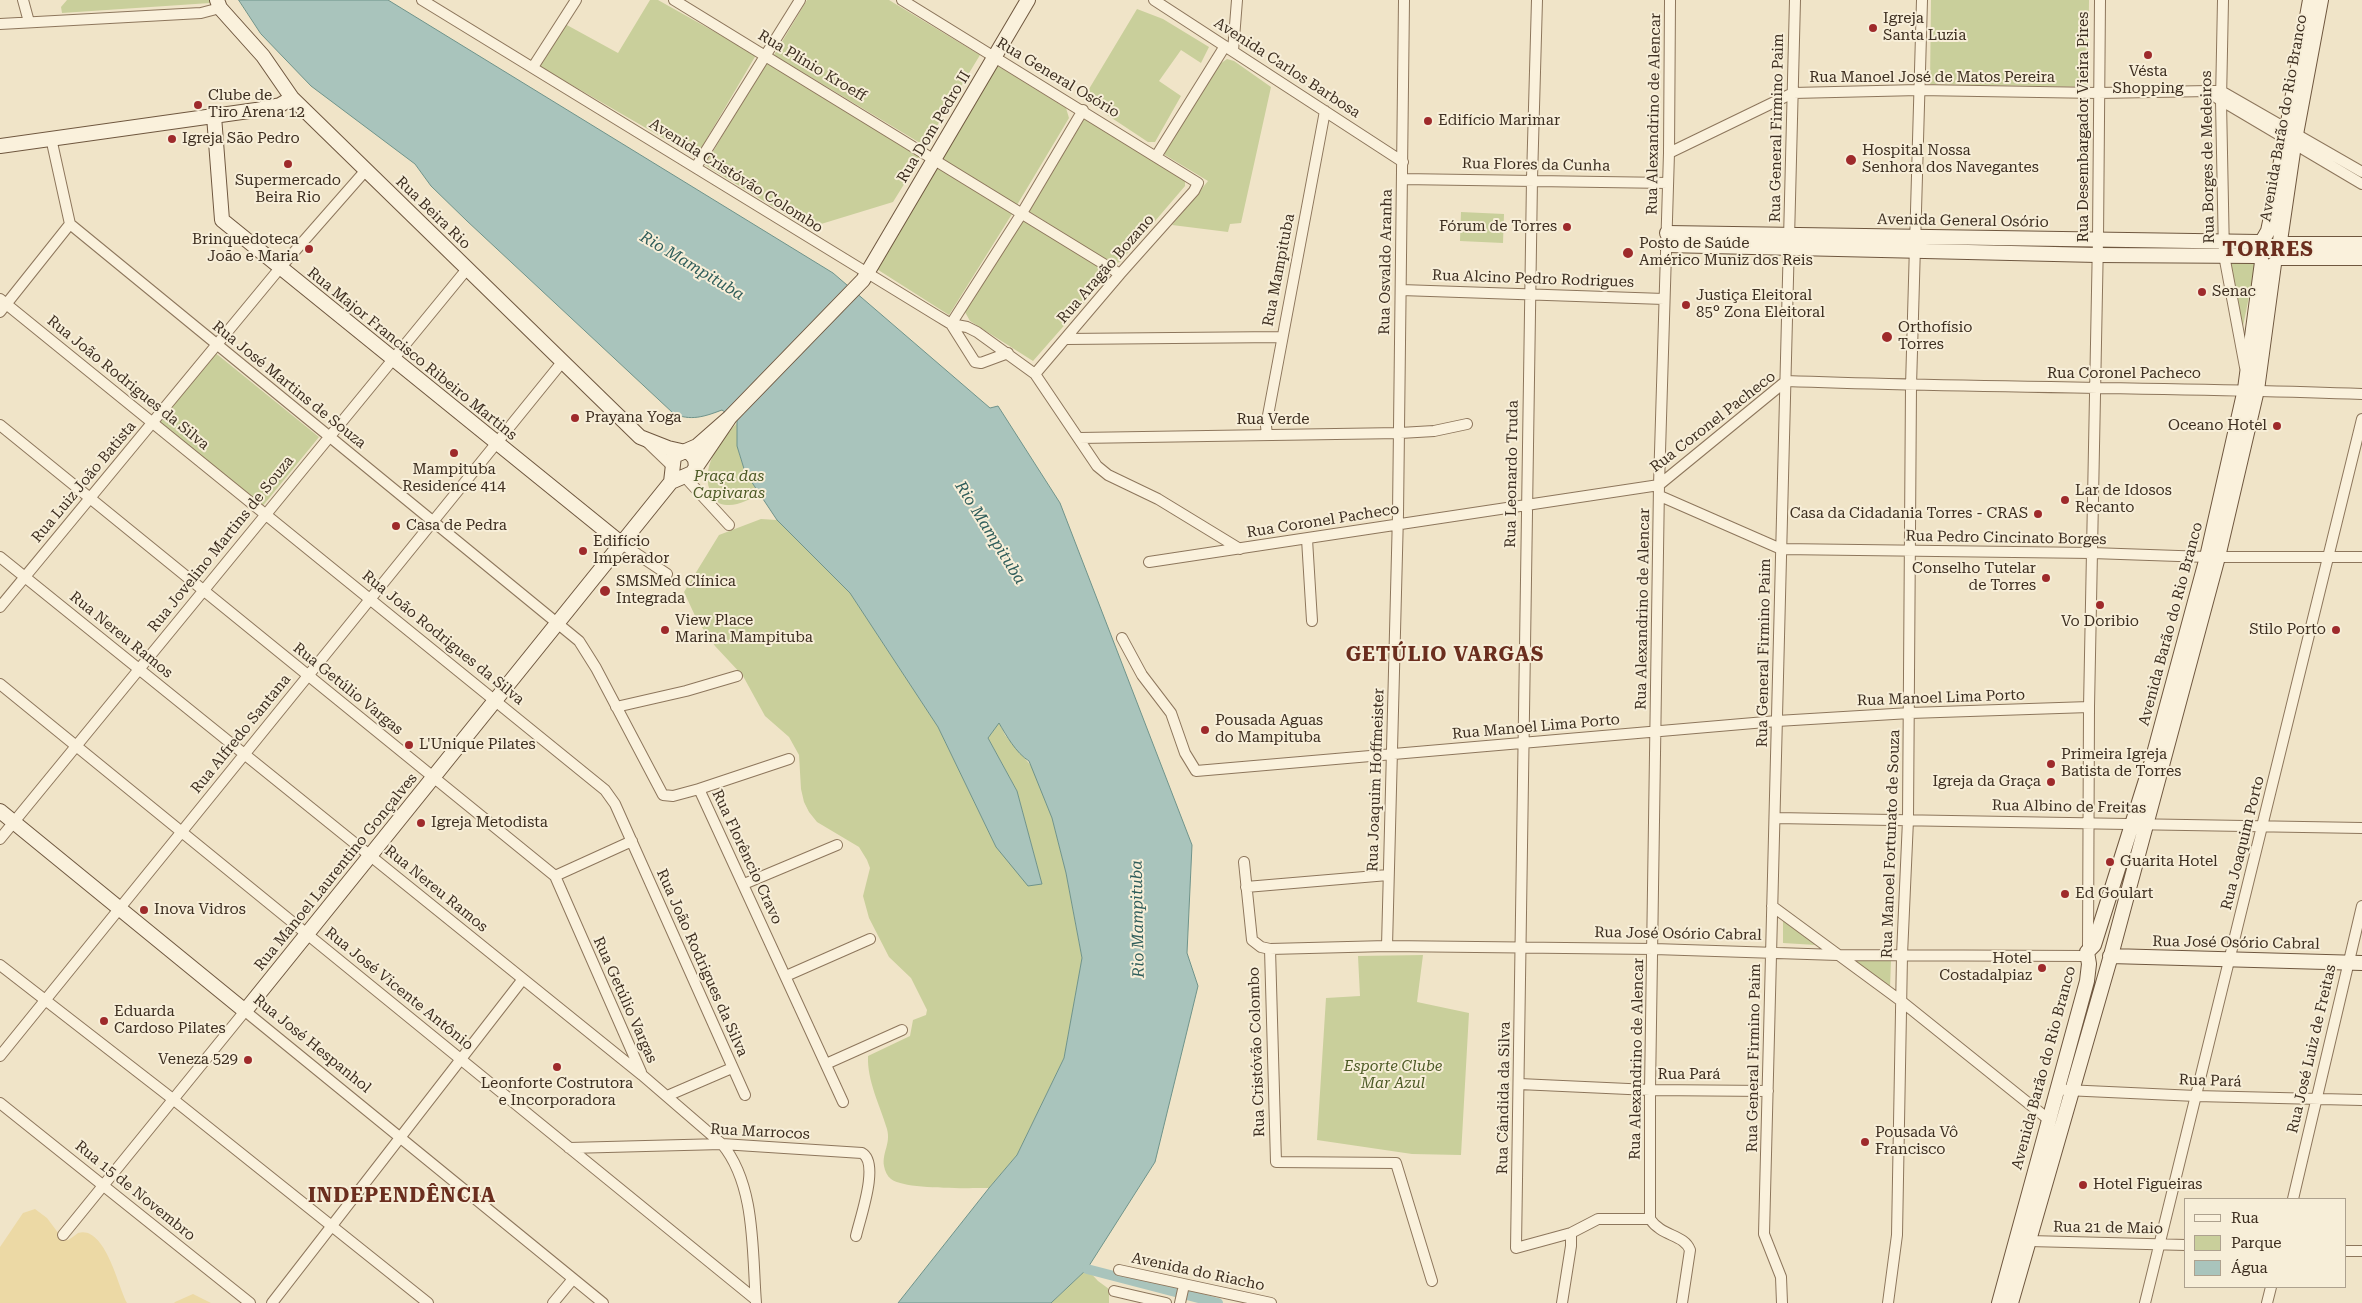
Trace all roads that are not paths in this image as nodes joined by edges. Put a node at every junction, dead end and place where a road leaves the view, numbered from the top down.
1 (23, 0) edge
2 (422, 0) edge
3 (576, 0) edge
4 (674, 0) edge
5 (800, 0) edge
6 (902, 0) edge
7 (1028, 0) edge
8 (1154, 0) edge
9 (1236, 0) edge
10 (1404, 0) edge
11 (1537, 0) edge
12 (1670, 0) edge
13 (1795, 0) edge
14 (1922, 0) edge
15 (2100, 0) edge
16 (2223, 0) edge
17 (2310, 0) edge
18 (2321, 0) edge
19 (219, 4) edge
20 (29, 22) junction
21 (0, 24) edge
22 (1229, 49) junction
23 (766, 55) junction
24 (994, 56) junction
25 (533, 67) junction
26 (1919, 90) junction
27 (1793, 93) junction
28 (2098, 93) junction
29 (2221, 96) junction
30 (292, 98) junction
31 (1082, 110) junction
32 (1325, 111) junction
33 (214, 116) junction
34 (2290, 136) junction
35 (51, 138) junction
36 (0, 146) edge
37 (1669, 154) junction
38 (1157, 155) junction
39 (934, 159) junction
40 (1402, 162) junction
41 (696, 167) junction
42 (366, 170) junction
43 (2362, 172) edge
44 (1402, 179) junction
45 (1532, 180) junction
46 (1198, 183) joint
47 (1668, 183) junction
48 (2362, 184) edge
49 (1022, 213) junction
50 (70, 224) junction
51 (1667, 239) junction
52 (2098, 239) junction
53 (1789, 241) junction
54 (1914, 243) junction
55 (2362, 244) edge
56 (2223, 248) junction
57 (2270, 251) junction
58 (2098, 255) junction
59 (2362, 258) edge
60 (280, 268) junction
61 (467, 268) junction
62 (867, 272) junction
63 (1120, 274) junction
64 (1401, 290) junction
65 (1531, 294) junction
66 (1664, 299) junction
67 (2, 305) edge
68 (951, 324) junction
69 (1281, 337) junction
70 (1066, 339) junction
71 (216, 345) junction
72 (1008, 353) junction
73 (392, 358) junction
74 (562, 361) junction
75 (2246, 372) junction
76 (1035, 374) junction
77 (1786, 381) junction
78 (1911, 386) junction
79 (2095, 389) junction
80 (2251, 390) junction
81 (2362, 394) edge
82 (730, 417) junction
83 (2362, 419) edge
84 (152, 422) junction
85 (1467, 424) dead end
86 (0, 426) edge
87 (1400, 433) junction
88 (1267, 435) junction
89 (328, 436) junction
90 (640, 436) junction
91 (1078, 438) junction
92 (496, 443) junction
93 (685, 452) junction
94 (672, 466) junction
95 (696, 467) junction
96 (684, 476) junction
97 (671, 482) junction
98 (1659, 485) junction
99 (701, 494) junction
100 (1660, 496) junction
101 (90, 498) junction
102 (1527, 505) junction
103 (265, 514) junction
104 (433, 521) junction
105 (729, 524) dead end
106 (1398, 525) junction
107 (1307, 538) junction
108 (622, 544) junction
109 (1240, 549) junction
110 (1782, 549) junction
111 (1910, 552) junction
112 (2092, 553) junction
113 (2329, 556) junction
114 (0, 557) edge
115 (2213, 557) junction
116 (2362, 557) edge
117 (1149, 562) dead end
118 (667, 574) dead end
119 (25, 577) junction
120 (203, 590) junction
121 (370, 599) junction
122 (0, 607) edge
123 (1312, 621) dead end
124 (558, 623) junction
125 (1122, 638) dead end
126 (138, 668) junction
127 (308, 675) junction
128 (737, 676) dead end
129 (0, 684) edge
130 (496, 701) junction
131 (616, 707) junction
132 (2089, 707) junction
133 (1910, 713) junction
134 (1777, 721) junction
135 (1656, 731) junction
136 (1524, 743) junction
137 (76, 746) junction
138 (244, 754) junction
139 (1391, 755) junction
140 (789, 759) dead end
141 (434, 777) junction
142 (699, 789) junction
143 (0, 811) edge
144 (1775, 818) junction
145 (1908, 820) junction
146 (14, 822) junction
147 (2089, 822) junction
148 (2139, 823) junction
149 (2262, 826) junction
150 (2362, 828) edge
151 (182, 832) junction
152 (0, 839) edge
153 (632, 842) junction
154 (837, 845) dead end
155 (370, 856) junction
156 (1244, 862) dead end
157 (1388, 875) junction
158 (555, 876) junction
159 (744, 884) junction
160 (1246, 887) junction
161 (1772, 906) junction
162 (2362, 906) edge
163 (120, 908) junction
164 (307, 934) junction
165 (870, 939) dead end
166 (1386, 946) junction
167 (1522, 948) junction
168 (1270, 949) junction
169 (1654, 949) junction
170 (1771, 952) junction
171 (2089, 953) junction
172 (1838, 955) junction
173 (1902, 955) junction
174 (2109, 957) junction
175 (2230, 959) junction
176 (2355, 962) edge
177 (0, 965) edge
178 (786, 976) junction
179 (523, 979) junction
180 (44, 1000) junction
181 (1901, 1001) junction
182 (246, 1011) junction
183 (902, 1030) dead end
184 (0, 1056) edge
185 (461, 1060) junction
186 (826, 1064) junction
187 (732, 1068) junction
188 (642, 1075) junction
189 (1519, 1084) junction
190 (2057, 1088) junction
191 (1650, 1090) junction
192 (1768, 1090) junction
193 (2072, 1091) junction
194 (745, 1095) dead end
195 (667, 1096) junction
196 (2196, 1096) junction
197 (2316, 1099) junction
198 (174, 1100) junction
199 (2362, 1100) edge
200 (844, 1102) dead end
201 (0, 1103) edge
202 (2048, 1120) junction
203 (401, 1138) junction
204 (722, 1144) junction
205 (569, 1148) junction
206 (104, 1186) junction
207 (2292, 1198) edge
208 (1650, 1219) junction
209 (332, 1226) junction
210 (1570, 1233) junction
211 (63, 1235) dead end
212 (856, 1236) dead end
213 (2029, 1241) junction
214 (2160, 1245) junction
215 (2184, 1245) edge
216 (2347, 1251) edge
217 (2362, 1251) edge
218 (1119, 1270) dead end
219 (573, 1279) junction
220 (1432, 1281) dead end
221 (1184, 1285) junction
222 (2271, 1288) edge
223 (1114, 1291) dead end
224 (755, 1301) edge
225 (250, 1303) edge
226 (272, 1303) edge
227 (428, 1303) edge
228 (554, 1303) edge
229 (603, 1303) edge
230 (1166, 1303) edge
231 (1180, 1303) edge
232 (1271, 1303) edge
233 (1562, 1303) edge
234 (1682, 1303) edge
235 (1782, 1303) edge
236 (1888, 1303) edge
237 (1999, 1303) edge
238 (2011, 1303) edge
239 (2145, 1303) edge
240 (2267, 1303) edge

1 - 20 street
2 - 25 street, Avenida Cristóvão Colombo
3 - 25 street
4 - 23 street, Rua Plínio Kroeff
5 - 23 street
6 - 24 street, Rua General Osório
7 - 24 main road, Rua Dom Pedro II
8 - 22 street, Avenida Carlos Barbosa
9 - 22 street
10 - 40 street, Rua Osvaldo Aranha
11 - 45 street, Rua Leonardo Truda
12 - 37 street, Rua Alexandrino de Alencar
13 - 27 street, Rua General Firmino Paim
14 - 26 street, Rua Manoel Fortunato de Souza
15 - 28 street, Rua Desembargador Vieira Pires
16 - 29 street, Rua Borges de Medeiros
17 - 34 main road, Avenida Barão do Rio Branco
18 - 34 main road, Avenida Barão do Rio Branco
19 - 20 street
19 - 30 main road, Rua Beira Rio
20 - 21 street
22 - 32 street, Avenida Carlos Barbosa
22 - 38 street
23 - 39 street, Rua Plínio Kroeff
23 - 41 street
24 - 31 street, Rua General Osório
24 - 39 main road, Rua Dom Pedro II
25 - 41 street, Avenida Cristóvão Colombo
26 - 27 street, Rua Manoel José de Matos Pereira
26 - 28 street, Rua Manoel José de Matos Pereira
26 - 54 street, Rua Manoel Fortunato de Souza
27 - 37 street, Rua Manoel José de Matos Pereira
27 - 53 street, Rua General Firmino Paim
28 - 29 street, Rua Manoel José de Matos Pereira
28 - 52 street, Rua Desembargador Vieira Pires
29 - 34 street, Rua Manoel José de Matos Pereira
29 - 56 street, Rua Borges de Medeiros
30 - 33 main road
30 - 42 main road, Rua Beira Rio
31 - 38 street, Rua General Osório
31 - 49 street
32 - 40 street, Avenida Carlos Barbosa
32 - 69 street, Rua Mampituba
33 - 35 main road
33 - 60 main road, Rua Major Francisco Ribeiro Martins
34 - 43 street
34 - 48 street
34 - 57 main road, Avenida Barão do Rio Branco
35 - 36 main road
35 - 50 street
37 - 47 street, Rua Alexandrino de Alencar
38 - 46 street, Rua General Osório
39 - 49 street, Rua Plínio Kroeff
39 - 62 main road, Rua Dom Pedro II
40 - 44 street, Rua Osvaldo Aranha
41 - 62 street, Avenida Cristóvão Colombo
42 - 60 street, Rua Luiz João Batista
42 - 61 main road, Rua Beira Rio
44 - 45 street, Rua Flores da Cunha
44 - 64 street, Rua Osvaldo Aranha
45 - 47 street, Rua Flores da Cunha
45 - 65 street, Rua Leonardo Truda
46 - 63 street, Rua Aragão Bozano
47 - 51 street, Rua Alexandrino de Alencar
49 - 63 street, Rua Plínio Kroeff
49 - 68 street
50 - 67 street
50 - 71 street, Rua José Martins de Souza
51 - 53 main road, Avenida General Osório
51 - 66 street, Rua Alexandrino de Alencar
52 - 54 main road, Avenida General Osório
52 - 56 main road, Avenida General Osório
52 - 58 street, Rua Desembargador Vieira Pires
53 - 54 main road, Avenida General Osório
53 - 77 street, Rua General Firmino Paim
54 - 58 main road, Avenida General Osório
54 - 78 street, Rua Manoel Fortunato de Souza
55 - 57 main road, Avenida General Osório
56 - 57 main road, Avenida General Osório
56 - 58 main road, Avenida General Osório
56 - 75 street, Rua Borges de Medeiros
57 - 59 main road, Avenida General Osório
57 - 75 main road, Avenida Barão do Rio Branco
57 - 80 main road, Avenida Barão do Rio Branco
58 - 79 street, Rua Desembargador Vieira Pires
60 - 71 street, Rua Luiz João Batista
60 - 73 main road, Rua Major Francisco Ribeiro Martins
61 - 73 street, Rua Jovelino Martins de Souza
61 - 74 main road, Rua Beira Rio
62 - 68 street, Avenida Cristóvão Colombo
62 - 82 main road, Rua Dom Pedro II
63 - 70 street, Rua Aragão Bozano
64 - 65 street, Rua Alcino Pedro Rodrigues
64 - 87 street, Rua Osvaldo Aranha
65 - 66 street, Rua Alcino Pedro Rodrigues
65 - 102 street, Rua Leonardo Truda
66 - 98 street, Rua Alexandrino de Alencar
67 - 84 street, Rua João Rodrigues da Silva
68 - 72 street, Avenida Cristóvão Colombo
68 - 72 street
69 - 70 street
69 - 88 street, Rua Mampituba
70 - 76 street, Rua Aragão Bozano
71 - 84 street, Rua Luiz João Batista
71 - 89 street, Rua José Martins de Souza
72 - 76 street, Avenida Cristóvão Colombo
73 - 89 street, Rua Jovelino Martins de Souza
73 - 92 main road, Rua Major Francisco Ribeiro Martins
74 - 90 main road, Rua Beira Rio
74 - 92 street, Rua Alfredo Santana
75 - 80 main road, Avenida Barão do Rio Branco
76 - 91 street, Avenida Cristóvão Colombo
77 - 78 street, Rua Coronel Pacheco
77 - 98 street, Rua Coronel Pacheco
77 - 110 street, Rua General Firmino Paim
78 - 79 street, Rua Coronel Pacheco
78 - 111 street, Rua Manoel Fortunato de Souza
79 - 80 street, Rua Coronel Pacheco
79 - 112 street, Rua Desembargador Vieira Pires
80 - 81 street, Rua Coronel Pacheco
80 - 115 main road, Avenida Barão do Rio Branco
82 - 93 main road
82 - 95 main road, Rua Manoel Laurentino Gonçalves
83 - 113 street, Rua Joaquim Porto
84 - 101 street, Rua Luiz João Batista
84 - 103 street, Rua João Rodrigues da Silva
85 - 87 street, Rua Verde
86 - 101 street, Rua Getúlio Vargas
87 - 88 street, Rua Verde
87 - 106 street, Rua Osvaldo Aranha
88 - 91 street, Rua Verde
89 - 103 street, Rua Jovelino Martins de Souza
89 - 104 street, Rua José Martins de Souza
90 - 93 main road, Rua Beira Rio
90 - 94 street, Rua Beira Rio
91 - 109 street, Avenida Cristóvão Colombo
92 - 104 street, Rua Alfredo Santana
92 - 108 main road, Rua Major Francisco Ribeiro Martins
93 - 94 main road
93 - 95 main road
94 - 96 main road, Rua Beira Rio
94 - 97 main road
95 - 96 main road, Rua Manoel Laurentino Gonçalves
95 - 99 street
96 - 97 main road, Rua Manoel Laurentino Gonçalves
96 - 99 street, Rua Beira Rio
97 - 108 main road, Rua Manoel Laurentino Gonçalves
98 - 100 street, Rua Alexandrino de Alencar
98 - 102 street, Rua Coronel Pacheco
99 - 105 street, Rua Beira Rio
100 - 110 street, Rua Pedro Cincinato Borges
100 - 135 street, Rua Alexandrino de Alencar
101 - 119 street, Rua Luiz João Batista
101 - 120 street, Rua Getúlio Vargas
102 - 106 street, Rua Coronel Pacheco
102 - 136 street, Rua Leonardo Truda
103 - 120 street, Rua Jovelino Martins de Souza
103 - 121 street, Rua João Rodrigues da Silva
104 - 121 street, Rua Alfredo Santana
104 - 124 street, Rua José Martins de Souza
106 - 107 street, Rua Coronel Pacheco
106 - 139 street, Rua Joaquim Hoffmeister
107 - 109 street, Rua Coronel Pacheco
107 - 123 street
108 - 118 street, Rua Major Francisco Ribeiro Martins
108 - 124 main road, Rua Manoel Laurentino Gonçalves
109 - 117 street, Rua Coronel Pacheco
110 - 111 street, Rua Pedro Cincinato Borges
110 - 134 street, Rua General Firmino Paim
111 - 112 street, Rua Pedro Cincinato Borges
111 - 133 street, Rua Manoel Fortunato de Souza
112 - 115 street, Rua Pedro Cincinato Borges
112 - 132 street, Rua Desembargador Vieira Pires
113 - 115 street, Rua Pedro Cincinato Borges
113 - 116 street, Rua Pedro Cincinato Borges
113 - 149 street, Rua Joaquim Porto
114 - 119 street, Rua Nereu Ramos
115 - 148 main road, Avenida Barão do Rio Branco
119 - 122 street, Rua Luiz João Batista
119 - 126 street, Rua Nereu Ramos
120 - 126 street, Rua Jovelino Martins de Souza
120 - 127 street, Rua Getúlio Vargas
121 - 127 street, Rua Alfredo Santana
121 - 130 street, Rua João Rodrigues da Silva
124 - 130 main road, Rua Manoel Laurentino Gonçalves
124 - 131 street, Rua Florêncio Cravo
125 - 139 street, Rua Manoel Lima Porto
126 - 137 street, Rua Jovelino Martins de Souza
126 - 138 street, Rua Nereu Ramos
127 - 138 street, Rua Alfredo Santana
127 - 141 street, Rua Getúlio Vargas
128 - 131 street
129 - 137 street, Rua José Vicente Antônio
130 - 141 main road, Rua Manoel Laurentino Gonçalves
130 - 153 street, Rua João Rodrigues da Silva
131 - 142 street, Rua Florêncio Cravo
132 - 133 street, Rua Manoel Lima Porto
132 - 147 street, Rua Desembargador Vieira Pires
133 - 134 street, Rua Manoel Lima Porto
133 - 145 street, Rua Manoel Fortunato de Souza
134 - 135 street, Rua Manoel Lima Porto
134 - 144 street, Rua General Firmino Paim
135 - 136 street, Rua Manoel Lima Porto
135 - 169 street, Rua Alexandrino de Alencar
136 - 139 street, Rua Manoel Lima Porto
136 - 167 street, Rua Leonardo Truda
137 - 146 street, Rua Jovelino Martins de Souza
137 - 151 street, Rua José Vicente Antônio
138 - 151 street, Rua Alfredo Santana
138 - 155 street, Rua Nereu Ramos
139 - 157 street, Rua Joaquim Hoffmeister
140 - 142 street
141 - 155 main road, Rua Manoel Laurentino Gonçalves
141 - 158 street, Rua Getúlio Vargas
142 - 159 street, Rua Florêncio Cravo
143 - 146 main road, Rua José Hespanhol
144 - 145 street, Rua Albino de Freitas
144 - 161 street, Rua General Firmino Paim
145 - 147 street, Rua Albino de Freitas
145 - 173 street, Rua Manoel Fortunato de Souza
146 - 152 street, Rua Jovelino Martins de Souza
146 - 163 main road, Rua José Hespanhol
147 - 148 street, Rua Albino de Freitas
147 - 171 street, Rua Desembargador Vieira Pires
148 - 149 street, Rua Albino de Freitas
148 - 171 main road, Avenida Barão do Rio Branco
148 - 174 main road, Avenida Barão do Rio Branco
149 - 150 street, Rua Albino de Freitas
149 - 175 street, Rua Joaquim Porto
151 - 163 street, Rua Alfredo Santana
151 - 164 street, Rua José Vicente Antônio
153 - 158 street
153 - 187 street, Rua João Rodrigues da Silva
154 - 159 street
155 - 164 main road, Rua Manoel Laurentino Gonçalves
155 - 179 street, Rua Nereu Ramos
156 - 160 street, Rua Cristóvão Colombo
157 - 160 street
157 - 166 street, Rua Joaquim Hoffmeister
158 - 188 street, Rua Getúlio Vargas
159 - 178 street, Rua Florêncio Cravo
160 - 168 street, Rua Cristóvão Colombo
161 - 170 street, Rua General Firmino Paim
161 - 172 street
162 - 176 street, Rua José Luiz de Freitas
163 - 180 street, Rua Alfredo Santana
163 - 182 main road, Rua José Hespanhol
164 - 182 main road, Rua Manoel Laurentino Gonçalves
164 - 185 street, Rua José Vicente Antônio
165 - 178 street
166 - 167 street, Rua José Osório Cabral
166 - 168 street, Rua José Osório Cabral
167 - 169 street, Rua José Osório Cabral
167 - 189 street, Rua Cândida da Silva
168 - 220 street, Rua Cristóvão Colombo
169 - 170 street, Rua José Osório Cabral
169 - 191 street, Rua Alexandrino de Alencar
170 - 172 street, Rua José Osório Cabral
170 - 192 street, Rua General Firmino Paim
171 - 173 street, Rua José Osório Cabral
171 - 174 main road
171 - 174 main road, Rua José Osório Cabral
171 - 190 main road, Avenida Barão do Rio Branco
172 - 173 street, Rua José Osório Cabral
172 - 181 street
173 - 181 street, Rua Manoel Fortunato de Souza
174 - 175 main road, Rua José Osório Cabral
174 - 193 main road, Avenida Barão do Rio Branco
175 - 176 main road, Rua José Osório Cabral
175 - 196 street, Rua Joaquim Porto
176 - 197 street, Rua José Luiz de Freitas
177 - 180 street
178 - 186 street, Rua Florêncio Cravo
179 - 185 street
179 - 188 street, Rua Nereu Ramos
180 - 184 street, Rua Alfredo Santana
180 - 198 street
181 - 202 street
181 - 236 street, Rua Manoel Fortunato de Souza
182 - 198 street, Rua Manoel Laurentino Gonçalves
182 - 203 street, Rua José Hespanhol
183 - 186 street
185 - 203 street
185 - 205 street, Rua José Vicente Antônio
186 - 200 street, Rua Florêncio Cravo
187 - 194 street, Rua João Rodrigues da Silva
187 - 195 street
188 - 195 street, Rua Nereu Ramos
189 - 191 street, Rua Pará
189 - 210 street, Rua Cândida da Silva
190 - 193 street, Rua Pará
190 - 202 main road, Avenida Barão do Rio Branco
191 - 192 street, Rua Pará
191 - 208 street, Rua Alexandrino de Alencar
192 - 235 street, Rua General Firmino Paim
193 - 196 street, Rua Pará
193 - 213 main road, Avenida Barão do Rio Branco
195 - 204 street, Rua Nereu Ramos
196 - 197 street, Rua Pará
196 - 214 street, Rua Joaquim Porto
197 - 199 street, Rua Pará
197 - 207 street, Rua José Luiz de Freitas
198 - 206 street, Rua Manoel Laurentino Gonçalves
198 - 209 street
201 - 206 street, Rua 15 de Novembro
202 - 237 main road, Avenida Barão do Rio Branco
203 - 209 street
203 - 219 street, Rua José Hespanhol
204 - 205 street, Rua Marrocos
204 - 212 street, Rua Marrocos
204 - 224 street, Rua Nereu Ramos
205 - 224 street, Rua José Vicente Antônio
206 - 211 street, Rua Manoel Laurentino Gonçalves
206 - 225 street, Rua 15 de Novembro
208 - 210 street
208 - 234 street
209 - 226 street
209 - 227 street
210 - 233 street
213 - 214 street, Rua 21 de Maio
213 - 238 main road, Avenida Barão do Rio Branco
214 - 215 street, Rua 21 de Maio
214 - 239 street, Rua Joaquim Porto
216 - 217 street
218 - 221 street, Avenida do Riacho
219 - 228 street
219 - 229 street, Rua José Hespanhol
221 - 231 street
221 - 232 street, Avenida do Riacho
222 - 240 street
223 - 230 street

